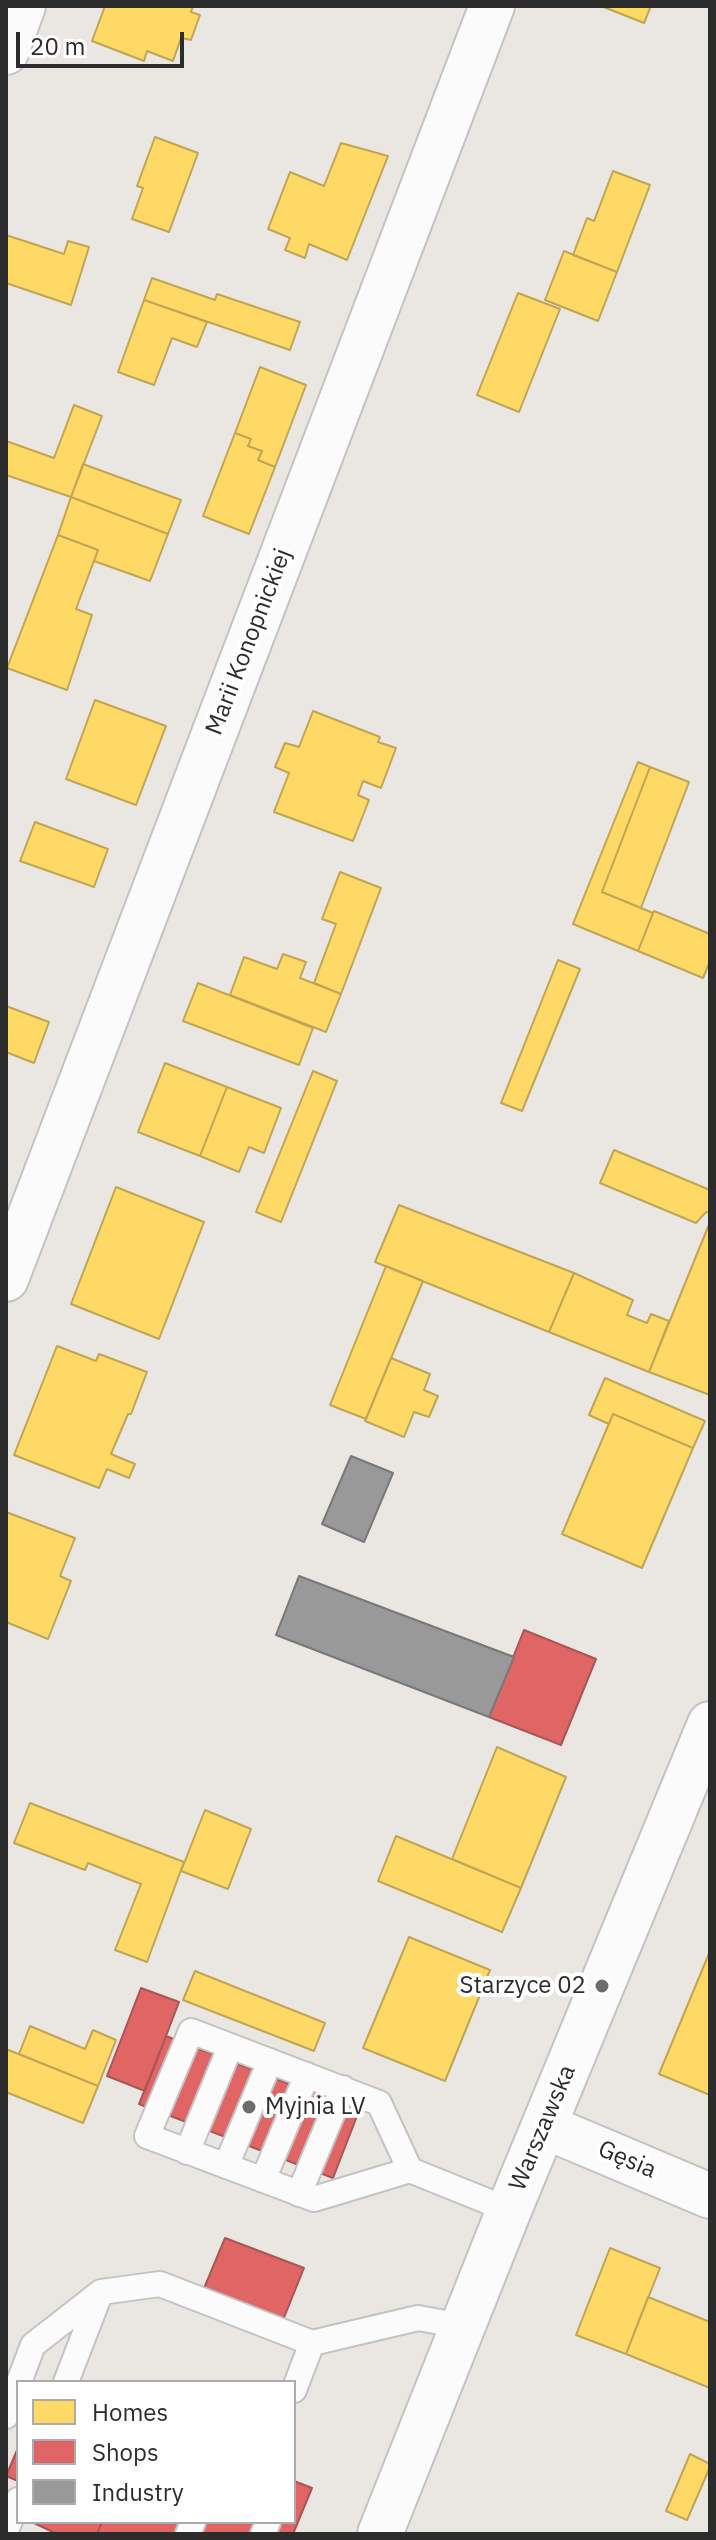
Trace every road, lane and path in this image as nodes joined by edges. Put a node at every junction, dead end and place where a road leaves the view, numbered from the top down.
1 (23, 6) edge
2 (492, 6) edge
3 (6, 52) edge
4 (6, 1279) edge
5 (710, 1724) edge
6 (230, 2047) junction
7 (270, 2061) junction
8 (307, 2075) junction
9 (343, 2088) junction
10 (544, 2126) junction
11 (187, 2152) junction
12 (226, 2166) junction
13 (410, 2170) junction
14 (263, 2180) junction
15 (299, 2194) junction
16 (710, 2196) edge
17 (509, 2210) junction
18 (101, 2292) junction
19 (462, 2326) junction
20 (312, 2343) junction
21 (19, 2380) edge
22 (67, 2380) edge
23 (296, 2385) edge
24 (16, 2388) edge
25 (6, 2416) edge
26 (16, 2505) edge
27 (6, 2531) edge
28 (380, 2534) edge

1 - 3 street
2 - 4 street, Marii Konopnickiej
5 - 10 street, Warszawska
6 - 7 lane
6 - 11 lane
6 - 11 lane
7 - 8 lane
7 - 12 lane
8 - 9 lane
8 - 14 lane
9 - 13 lane
9 - 15 lane
10 - 16 street, Gęsia
10 - 17 street, Warszawska
11 - 12 lane
12 - 14 lane
13 - 15 lane
13 - 17 lane
14 - 15 lane
17 - 19 street, Warszawska
18 - 20 lane
18 - 21 lane
18 - 22 lane
19 - 20 lane
19 - 28 street, Warszawska
20 - 23 lane
24 - 25 lane
26 - 27 lane

